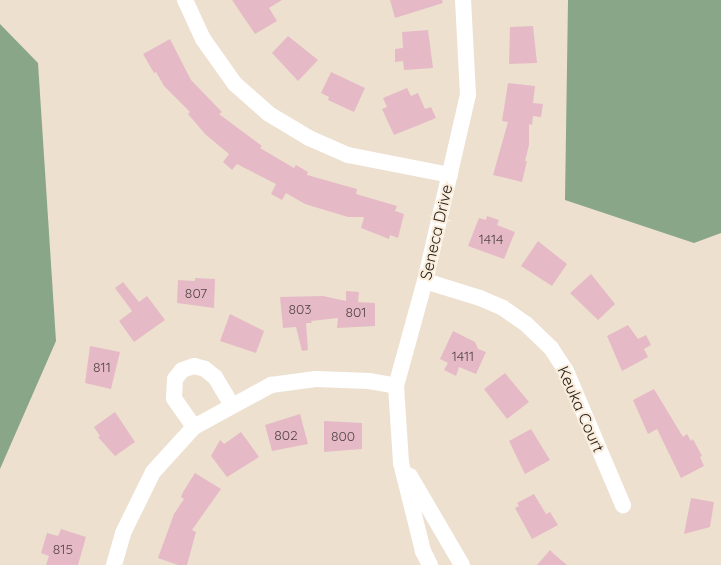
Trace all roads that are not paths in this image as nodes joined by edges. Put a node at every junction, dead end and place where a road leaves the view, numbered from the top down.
1 (185, 0) edge
2 (463, 0) edge
3 (450, 175) junction
4 (425, 281) junction
5 (396, 386) junction
6 (231, 404) junction
7 (194, 427) junction
8 (401, 463) junction
9 (623, 505) dead end
10 (114, 565) edge
11 (430, 565) edge
12 (462, 565) edge

1 - 3 street
2 - 3 street, Seneca Drive
3 - 4 street, Seneca Drive
4 - 5 street, Seneca Drive
4 - 9 street, Keuka Court
5 - 6 street
5 - 8 street, Seneca Drive
6 - 7 street
6 - 7 street
7 - 10 street
8 - 11 street, Seneca Drive
8 - 12 street, Seneca Drive

